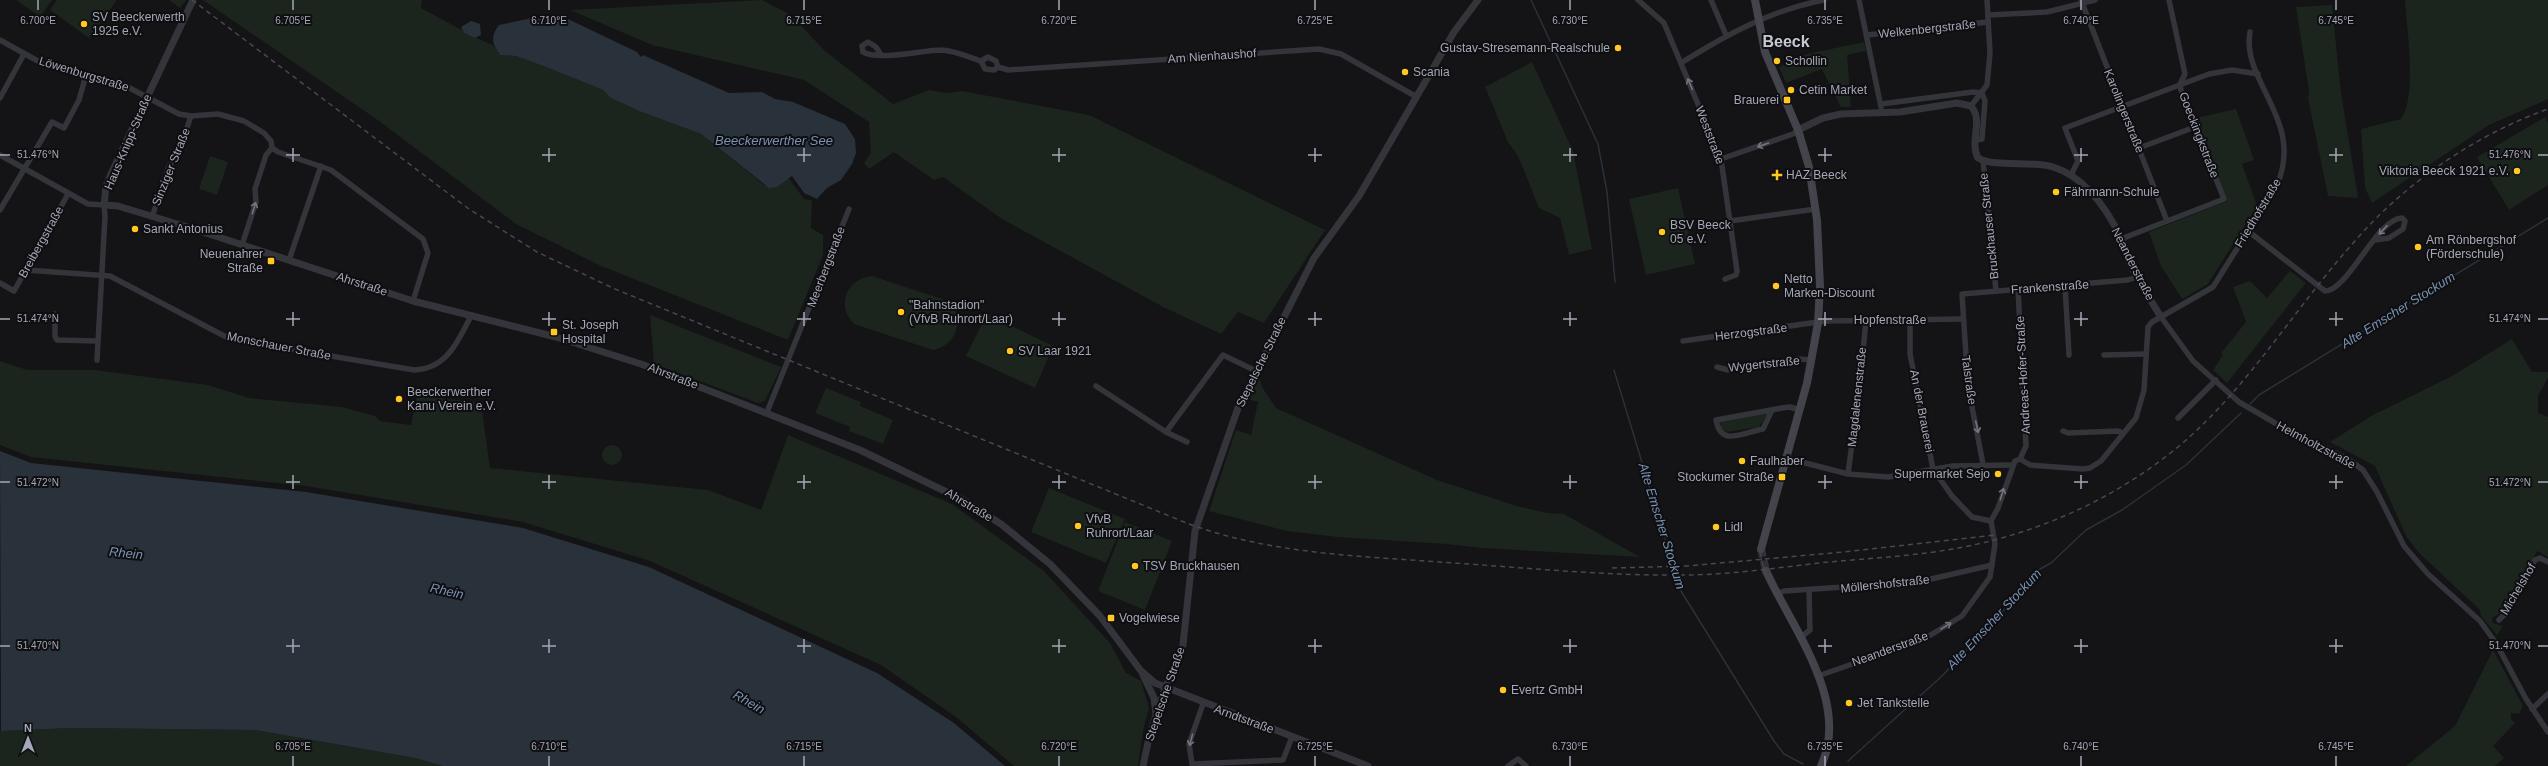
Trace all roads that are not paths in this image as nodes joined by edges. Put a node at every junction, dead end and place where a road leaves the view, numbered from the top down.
1 (193, 0) edge
2 (1478, 0) edge
3 (1638, 0) edge
4 (1711, 0) edge
5 (1755, 0) edge
6 (1824, 0) edge
7 (1859, 0) edge
8 (1987, 0) edge
9 (2095, 0) edge
10 (2169, 0) edge
11 (2082, 2) edge
12 (1988, 15) junction
13 (1758, 20) junction
14 (1988, 22) junction
15 (2250, 32) dead end
16 (1726, 35) junction
17 (1866, 35) junction
18 (0, 40) edge
19 (24, 54) junction
20 (881, 55) dead end
21 (981, 61) junction
22 (1681, 63) junction
23 (998, 67) junction
24 (2258, 74) junction
25 (86, 75) junction
26 (2180, 84) junction
27 (1982, 93) junction
28 (147, 96) junction
29 (1415, 96) junction
30 (0, 98) edge
31 (1881, 104) junction
32 (1971, 106) junction
33 (2122, 106) junction
34 (1882, 113) junction
35 (191, 116) junction
36 (2195, 127) junction
37 (1798, 130) junction
38 (1976, 140) junction
39 (272, 148) junction
40 (2139, 148) junction
41 (0, 155) edge
42 (1721, 159) junction
43 (1983, 160) junction
44 (321, 166) junction
45 (24, 169) junction
46 (2071, 175) junction
47 (68, 194) junction
48 (104, 205) junction
49 (849, 209) dead end
50 (1816, 209) junction
51 (0, 210) edge
52 (152, 217) junction
53 (1730, 221) junction
54 (2167, 221) junction
55 (2248, 231) junction
56 (2121, 239) junction
57 (2375, 240) junction
58 (242, 245) junction
59 (289, 260) junction
60 (26, 270) junction
61 (101, 276) junction
62 (2137, 277) junction
63 (1725, 279) dead end
64 (0, 283) edge
65 (2065, 286) junction
66 (2018, 289) junction
67 (1996, 291) junction
68 (1962, 294) joint
69 (413, 301) junction
70 (55, 314) dead end
71 (471, 316) junction
72 (2161, 317) junction
73 (1866, 320) junction
74 (1910, 320) junction
75 (1962, 320) junction
76 (1818, 323) junction
77 (97, 341) junction
78 (1683, 341) dead end
79 (2145, 354) junction
80 (2069, 355) dead end
81 (2104, 355) dead end
82 (97, 360) dead end
83 (1811, 360) junction
84 (1717, 367) dead end
85 (1256, 371) junction
86 (2216, 380) junction
87 (1096, 386) dead end
88 (1772, 410) junction
89 (1800, 410) junction
90 (767, 412) junction
91 (2178, 418) dead end
92 (2063, 431) dead end
93 (1166, 432) junction
94 (2123, 433) junction
95 (1187, 442) dead end
96 (1786, 458) junction
97 (2020, 459) junction
98 (1983, 464) junction
99 (2011, 465) junction
100 (1933, 469) junction
101 (1848, 474) junction
102 (1990, 521) junction
103 (1761, 549) tunnel mouth
104 (2548, 562) edge
105 (1992, 565) junction
106 (1766, 571) tunnel mouth
107 (1809, 591) junction
108 (1777, 594) junction
109 (2499, 620) dead end
110 (1800, 638) junction
111 (1141, 671) junction
112 (1818, 676) junction
113 (1165, 689) junction
114 (2548, 694) edge
115 (1204, 704) junction
116 (2532, 709) junction
117 (1156, 717) junction
118 (2548, 732) edge
119 (1292, 737) junction
120 (1143, 766) edge
121 (1368, 766) edge
122 (1508, 766) edge
123 (1526, 766) edge
124 (1821, 766) edge

1 - 28 street, Haus-Knipp-Straße
2 - 29 street, Stepelsche Straße
3 - 22 street, Weststraße
4 - 16 street
5 - 13 main road
6 - 13 street
7 - 17 street
8 - 12 street
9 - 11 street
10 - 26 street, Goeckingkstraße
11 - 12 street
11 - 33 street, Karolingerstraße
12 - 14 street
13 - 16 street
13 - 37 main road
14 - 17 street, Welkenbergstraße
14 - 27 street
15 - 24 street, Friedhofstraße
16 - 22 street
17 - 31 street
18 - 19 street, Löwenburgstraße
19 - 25 street, Löwenburgstraße
19 - 30 street
20 - 21 street, Am Nienhaushof
21 - 23 street, Am Nienhaushof
21 - 23 street, Am Nienhaushof
42 -> 22 street, Weststraße
23 - 29 street, Am Nienhaushof
24 - 26 street
24 - 55 street, Friedhofstraße
25 - 28 street, Löwenburgstraße
25 - 45 street
26 - 33 street
26 - 36 street, Goeckingkstraße
27 - 31 street
27 - 32 street
27 - 38 street
28 - 35 street, Löwenburgstraße
28 - 48 street, Haus-Knipp-Straße
29 - 85 street, Stepelsche Straße
31 - 34 street
32 - 34 street
32 - 38 street, Bruckhauser Straße
33 - 40 street, Karolingerstraße
33 - 46 street
34 - 37 street
35 - 39 street
35 - 52 street, Sinziger Straße
36 - 40 street
36 - 54 street, Goeckingkstraße
37 -> 42 street
37 - 50 main road
38 - 43 street, Bruckhauser Straße
39 - 44 street
58 -> 39 street
40 - 54 street, Karolingerstraße
41 - 45 street
42 - 53 street, Weststraße
43 - 46 street
43 - 67 street, Bruckhauser Straße
44 - 59 street
44 - 69 street
45 - 47 street
45 - 51 street
46 - 56 street, Neanderstraße
47 - 48 street
47 - 60 street, Breibergstraße
48 - 52 street, Ahrstraße
48 - 61 street, Haus-Knipp-Straße
49 - 90 street, Meerbergstraße
50 - 53 street
50 - 76 main road
52 - 58 street, Ahrstraße
53 - 63 street, Weststraße
54 - 56 street
55 - 57 street
55 - 72 street, Friedhofstraße
56 - 62 street, Neanderstraße
57 -> 57 street
58 - 59 street, Ahrstraße
59 - 69 street, Ahrstraße
60 - 61 street, Monschauer Straße
60 - 64 street, Breibergstraße
61 - 71 street, Monschauer Straße
61 - 77 street, Haus-Knipp-Straße
62 - 65 street, Frankenstraße
62 - 72 street, Neanderstraße
65 - 66 street, Frankenstraße
65 - 80 street
66 - 67 street, Frankenstraße
66 - 97 street, Andreas-Hofer-Straße
67 - 68 street, Frankenstraße
68 - 75 street, Talstraße
69 - 71 street, Ahrstraße
70 - 77 street
71 - 90 street, Ahrstraße
72 - 79 street
72 - 86 street, Helmholtzstraße
73 - 74 street, Hopfenstraße
73 - 76 street, Hopfenstraße
73 - 101 street, Magdalenenstraße
74 - 75 street, Hopfenstraße
74 - 100 street, An der Brauerei
75 -> 98 street, Talstraße
76 - 78 street, Herzogstraße
76 - 83 main road
77 - 82 street, Haus-Knipp-Straße
79 - 81 street
79 - 94 street
83 - 84 street, Wygertstraße
83 - 89 main road
85 - 93 street
85 - 113 street, Stepelsche Straße
86 - 91 street
86 - 116 street, Helmholtzstraße
87 - 93 street
88 - 88 street
88 - 89 street
89 - 96 main road
90 - 111 street, Ahrstraße
92 - 94 street
93 - 95 street
94 - 97 street
96 - 101 street
96 - 103 main road
97 - 99 street
98 - 99 street
98 - 100 street
102 -> 99 street
100 - 101 street
100 - 102 street, An der Brauerei
102 - 105 street, Neanderstraße
104 - 109 street, Michelshof
105 - 107 street, Möllershofstraße
112 -> 105 street, Neanderstraße
106 - 108 main road
107 - 108 street, Möllershofstraße
107 - 110 street
108 - 110 main road
110 - 112 main road
111 - 113 street, Ahrstraße
111 - 117 street
112 - 124 main road
113 - 115 street, Arndtstraße
113 - 117 street, Stepelsche Straße
114 - 116 street
115 - 119 street, Arndtstraße
115 -> 119 street
116 - 118 street, Helmholtzstraße
117 - 120 street, Stepelsche Straße
119 - 121 street, Arndtstraße
122 - 123 street

